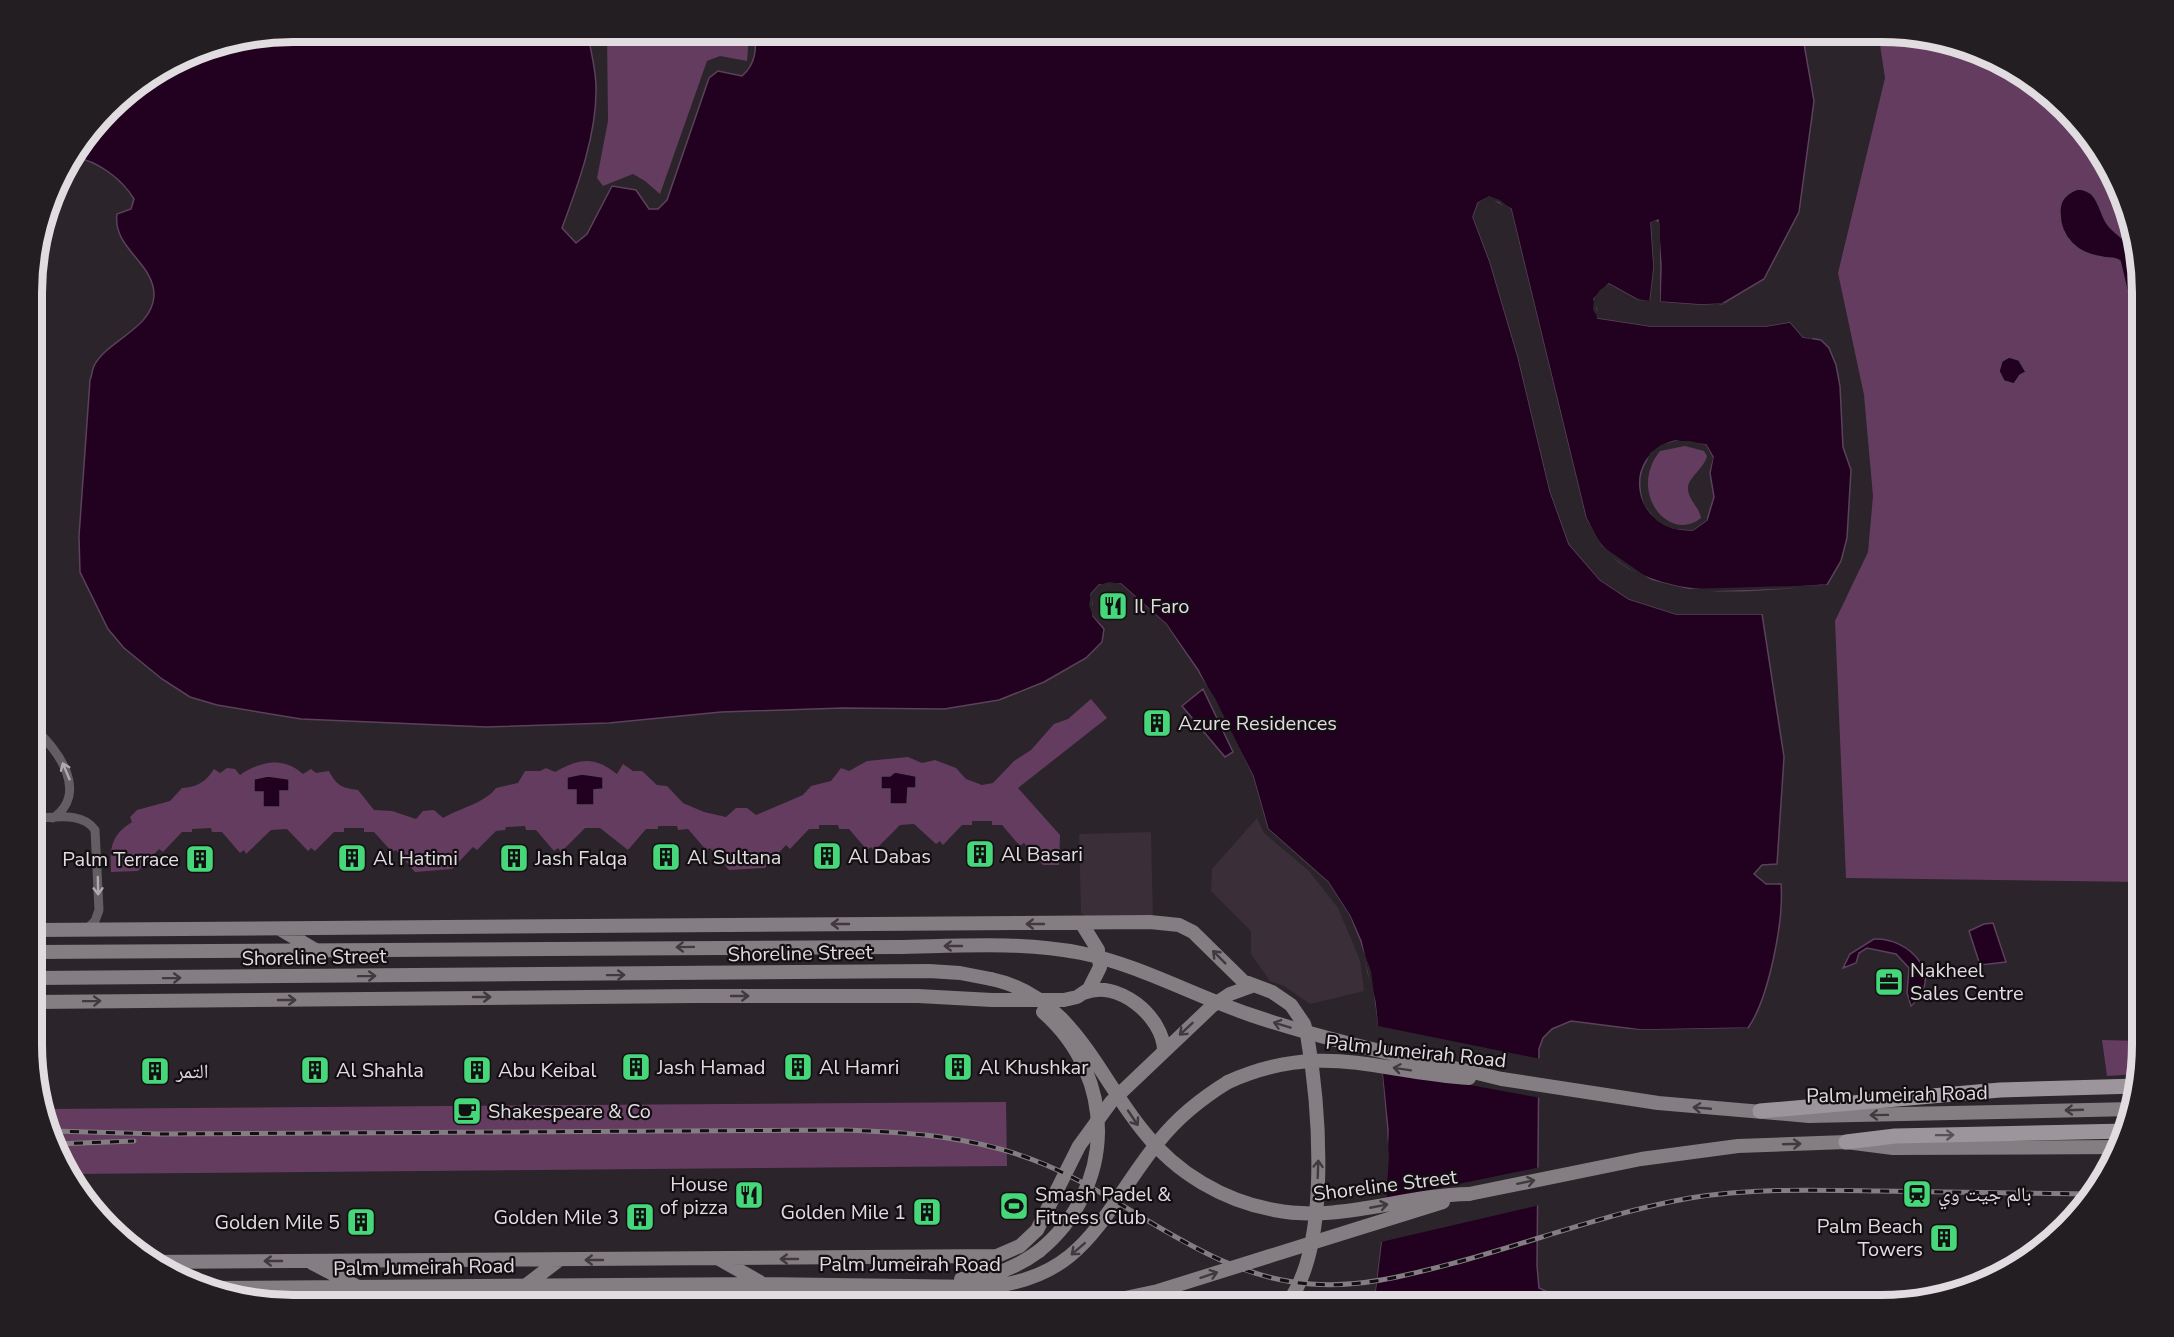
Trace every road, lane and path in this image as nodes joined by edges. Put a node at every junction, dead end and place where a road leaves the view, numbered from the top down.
1 (42, 737) edge
2 (42, 818) edge
3 (53, 818) junction
4 (1082, 924) junction
5 (713, 925) junction
6 (557, 926) junction
7 (280, 928) junction
8 (42, 930) edge
9 (86, 930) junction
10 (743, 946) junction
11 (524, 949) junction
12 (317, 951) junction
13 (42, 952) edge
14 (732, 974) junction
15 (421, 975) junction
16 (557, 976) junction
17 (42, 978) edge
18 (991, 979) junction
19 (1252, 986) junction
20 (1082, 994) junction
21 (696, 996) junction
22 (597, 997) junction
23 (389, 998) junction
24 (42, 1002) edge
25 (1164, 1051) junction
26 (1502, 1078) junction
27 (2128, 1086) edge
28 (2123, 1109) edge
29 (1760, 1111) junction
30 (2117, 1131) edge
31 (1846, 1142) junction
32 (2110, 1147) edge
33 (1469, 1194) junction
34 (719, 1259) junction
35 (559, 1260) junction
36 (308, 1261) junction
37 (169, 1262) edge
38 (762, 1284) junction
39 (903, 1285) junction
40 (525, 1286) junction
41 (358, 1287) junction
42 (235, 1288) edge
43 (1139, 1295) edge
44 (1292, 1295) edge

3 -> 1 street
2 - 3 street
3 -> 9 street
4 -> 5 main road
19 -> 4 main road
4 - 20 main road
5 - 6 main road
5 - 10 main road
6 - 7 main road
6 - 11 main road
7 - 9 main road
7 - 12 main road
8 - 9 main road
10 -> 11 main road, Shoreline Street
26 -> 10 main road, Shoreline Street, bridge
11 - 12 main road, Shoreline Street
12 - 13 main road, Shoreline Street
16 -> 14 main road, Shoreline Street
14 - 18 main road, Shoreline Street
14 - 21 main road
15 - 16 main road, Shoreline Street
17 -> 15 main road, Shoreline Street
15 - 23 main road
16 - 22 main road
18 -> 33 main road, Shoreline Street, bridge
18 - 39 main road, bridge
19 -> 25 main road
44 -> 19 main road
21 -> 20 main road
20 - 25 main road
21 - 22 main road
23 -> 22 main road
24 -> 23 main road
25 -> 34 main road
29 -> 26 main road, Palm Jumeirah Road
26 -> 39 main road, Palm Jumeirah Road, bridge
27 - 29 main road
28 -> 29 main road, Palm Jumeirah Road
31 -> 30 main road
31 - 32 main road
33 -> 31 main road
43 -> 33 main road, bridge
34 -> 35 main road
34 - 38 main road
35 - 36 main road
35 - 40 main road
36 -> 37 main road
36 - 41 main road
38 - 39 main road, Palm Jumeirah Road
38 - 40 main road, Palm Jumeirah Road
40 - 41 main road, Palm Jumeirah Road
41 - 42 main road, Palm Jumeirah Road

